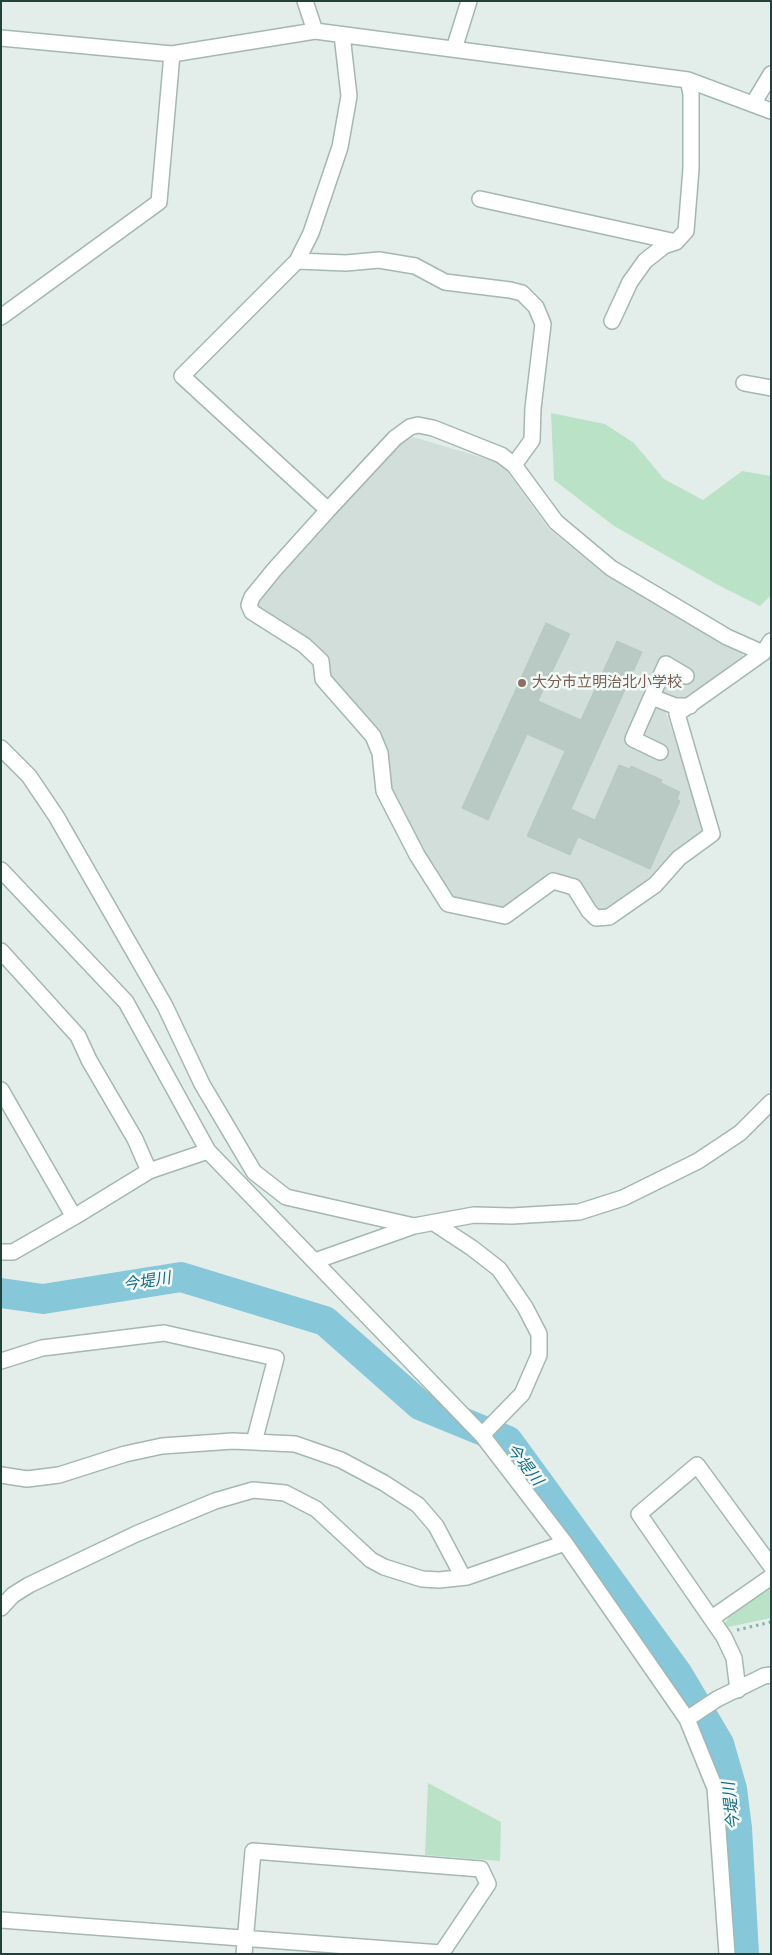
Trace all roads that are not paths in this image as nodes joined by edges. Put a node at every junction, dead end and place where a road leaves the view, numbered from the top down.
1 (305, 1) edge
2 (469, 1) edge
3 (315, 32) junction
4 (342, 35) junction
5 (1, 38) edge
6 (454, 49) junction
7 (172, 54) junction
8 (771, 74) edge
9 (688, 80) junction
10 (753, 104) junction
11 (771, 112) edge
12 (480, 199) dead end
13 (676, 242) junction
14 (297, 261) junction
15 (1, 316) edge
16 (612, 321) dead end
17 (744, 383) dead end
18 (771, 388) edge
19 (514, 465) junction
20 (328, 510) junction
21 (767, 647) edge
22 (686, 676) dead end
23 (652, 697) junction
24 (690, 706) junction
25 (1, 748) edge
26 (660, 752) dead end
27 (1, 870) edge
28 (1, 951) edge
29 (1, 1090) edge
30 (771, 1102) edge
31 (208, 1151) junction
32 (150, 1171) junction
33 (74, 1217) junction
34 (434, 1222) junction
35 (414, 1226) junction
36 (1, 1252) edge
37 (315, 1260) junction
38 (1, 1361) edge
39 (482, 1435) junction
40 (254, 1442) junction
41 (1, 1475) edge
42 (565, 1543) junction
43 (771, 1566) edge
44 (463, 1577) junction
45 (771, 1578) edge
46 (1, 1608) edge
47 (712, 1618) junction
48 (771, 1675) edge
49 (738, 1690) junction
50 (692, 1716) junction
51 (1, 1920) edge
52 (244, 1946) edge
53 (441, 1954) edge
54 (727, 1954) edge

1 - 3 street
2 - 6 street
3 - 4 street
3 - 7 street
4 - 6 street
4 - 14 street
5 - 7 street
6 - 9 street
7 - 15 street
8 - 10 street
9 - 10 street
9 - 13 street
10 - 11 street
12 - 13 street
13 - 16 street
14 - 19 street
14 - 20 street
17 - 18 street
19 - 20 street
19 - 21 street
20 - 24 street
21 - 24 street
22 - 23 street
23 - 24 street
23 - 26 street
25 - 35 street
27 - 31 street
28 - 32 street
29 - 33 street
30 - 34 street
31 - 32 street
31 - 37 street
32 - 33 street
33 - 36 street
34 - 35 street
34 - 39 street
35 - 37 street
37 - 39 street
38 - 40 street
39 - 42 street
40 - 41 street
40 - 44 street
42 - 44 street
42 - 50 street
43 - 47 street
44 - 46 street
45 - 47 street
47 - 49 street
48 - 49 street
49 - 50 street
50 - 54 street
51 - 52 street
52 - 53 street
52 - 53 street

